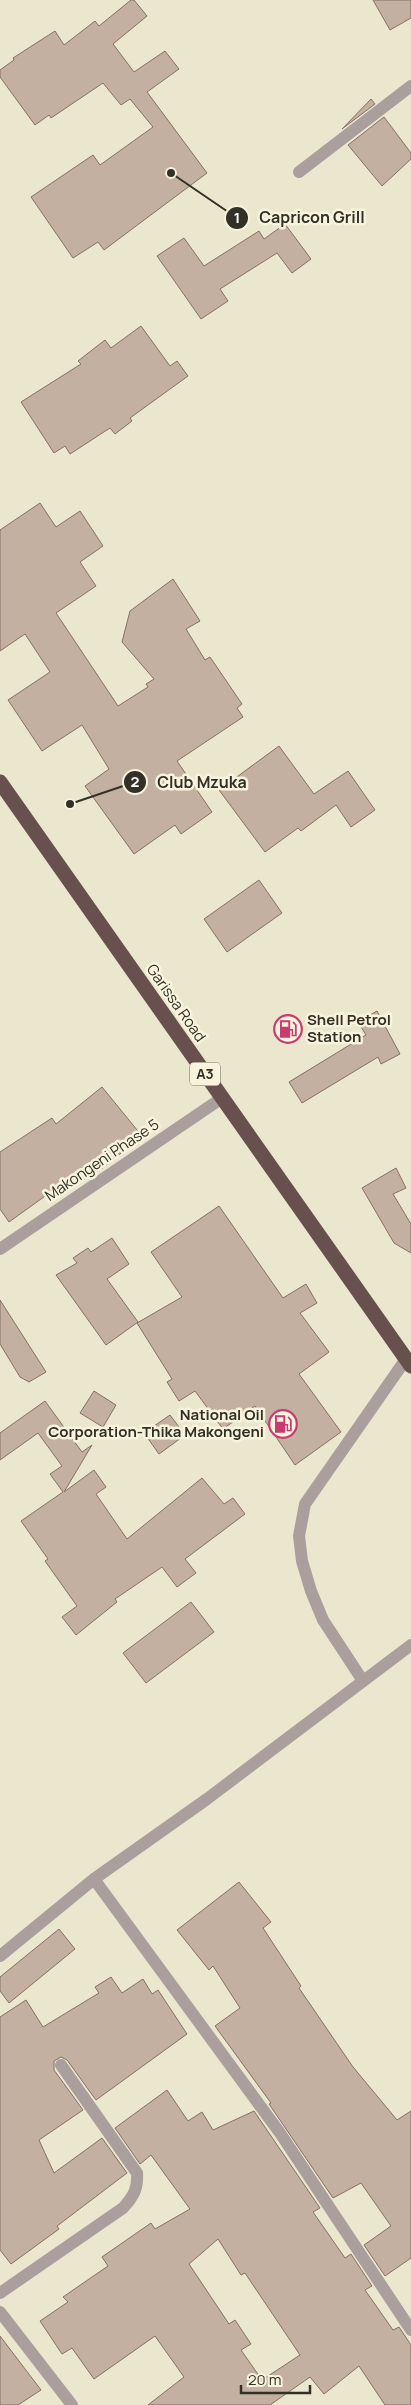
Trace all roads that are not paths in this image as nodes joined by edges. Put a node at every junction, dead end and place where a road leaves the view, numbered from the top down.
1 (411, 86) edge
2 (299, 172) dead end
3 (0, 782) edge
4 (222, 1098) junction
5 (0, 1249) edge
6 (408, 1362) edge
7 (411, 1644) edge
8 (363, 1681) junction
9 (94, 1880) junction
10 (0, 1956) edge
11 (61, 2065) dead end
12 (0, 2294) edge
13 (0, 2312) edge
14 (411, 2330) edge
15 (72, 2405) edge

1 - 2 street
3 - 4 highway, Garissa Road / A3
4 - 5 street, Makongeni Phase 5
4 - 6 highway, Garissa Road / A3
6 - 8 street
7 - 8 street
8 - 9 street
9 - 10 street
9 - 14 street
11 - 12 street
13 - 15 street

